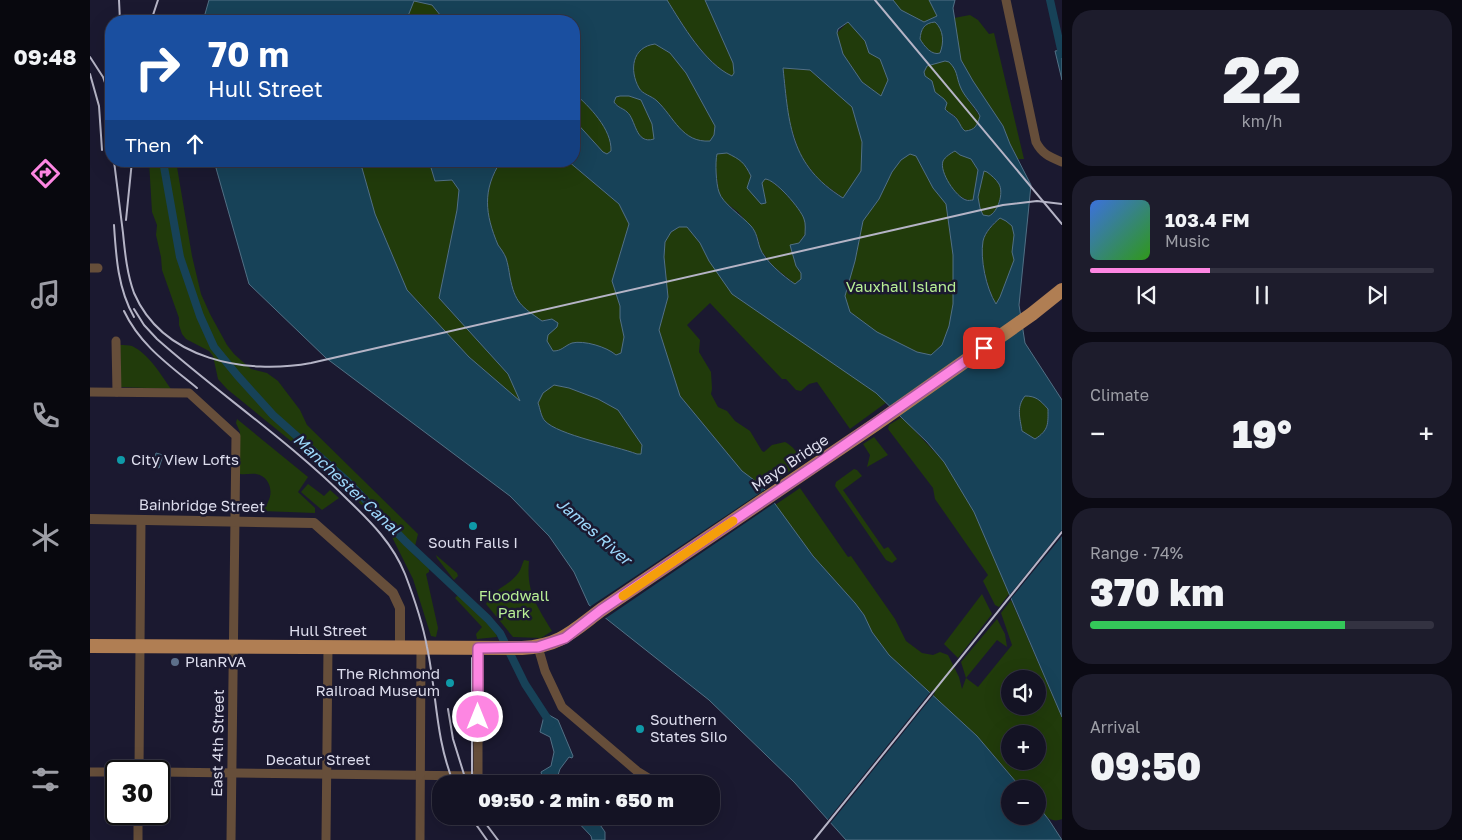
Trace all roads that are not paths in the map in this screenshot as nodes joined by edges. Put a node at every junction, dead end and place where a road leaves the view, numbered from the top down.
1 (1006, 0) edge
2 (1062, 162) edge
3 (1062, 290) edge
4 (116, 341) dead end
5 (90, 392) edge
6 (117, 392) junction
7 (90, 519) edge
8 (141, 520) junction
9 (236, 521) junction
10 (565, 638) joint
11 (90, 646) edge
12 (139, 646) junction
13 (234, 646) junction
14 (328, 647) junction
15 (400, 647) junction
16 (538, 647) junction
17 (421, 648) junction
18 (478, 648) junction
19 (139, 760) edge
20 (90, 772) edge
21 (105, 772) edge
22 (170, 772) edge
23 (232, 774) junction
24 (326, 774) junction
25 (421, 775) junction
26 (644, 775) edge
27 (138, 825) edge
28 (138, 840) edge
29 (231, 840) edge
30 (326, 840) edge
31 (420, 840) edge

1 - 2 street
3 - 10 main road, Mayo Bridge
4 - 6 street
5 - 6 street
6 - 9 street, East 4th Street
7 - 8 street, Bainbridge Street
8 - 9 street, Bainbridge Street
8 - 12 street
9 - 13 street, East 4th Street
9 - 15 street, Bainbridge Street
10 - 16 main road, Hull Street
11 - 12 main road, Hull Street
12 - 13 main road, Hull Street
12 - 19 street
13 - 14 main road, Hull Street
13 - 23 street, East 4th Street
14 - 15 main road, Hull Street
14 - 24 street
15 - 17 main road, Hull Street
16 - 18 main road, Hull Street
16 - 26 street
17 - 18 main road, Hull Street
17 - 25 street
18 - 25 street, Decatur Street
20 - 21 street
22 - 23 street, Decatur Street
23 - 24 street, Decatur Street
23 - 29 street, East 4th Street
24 - 25 street, Decatur Street
24 - 30 street
25 - 31 street
27 - 28 street

